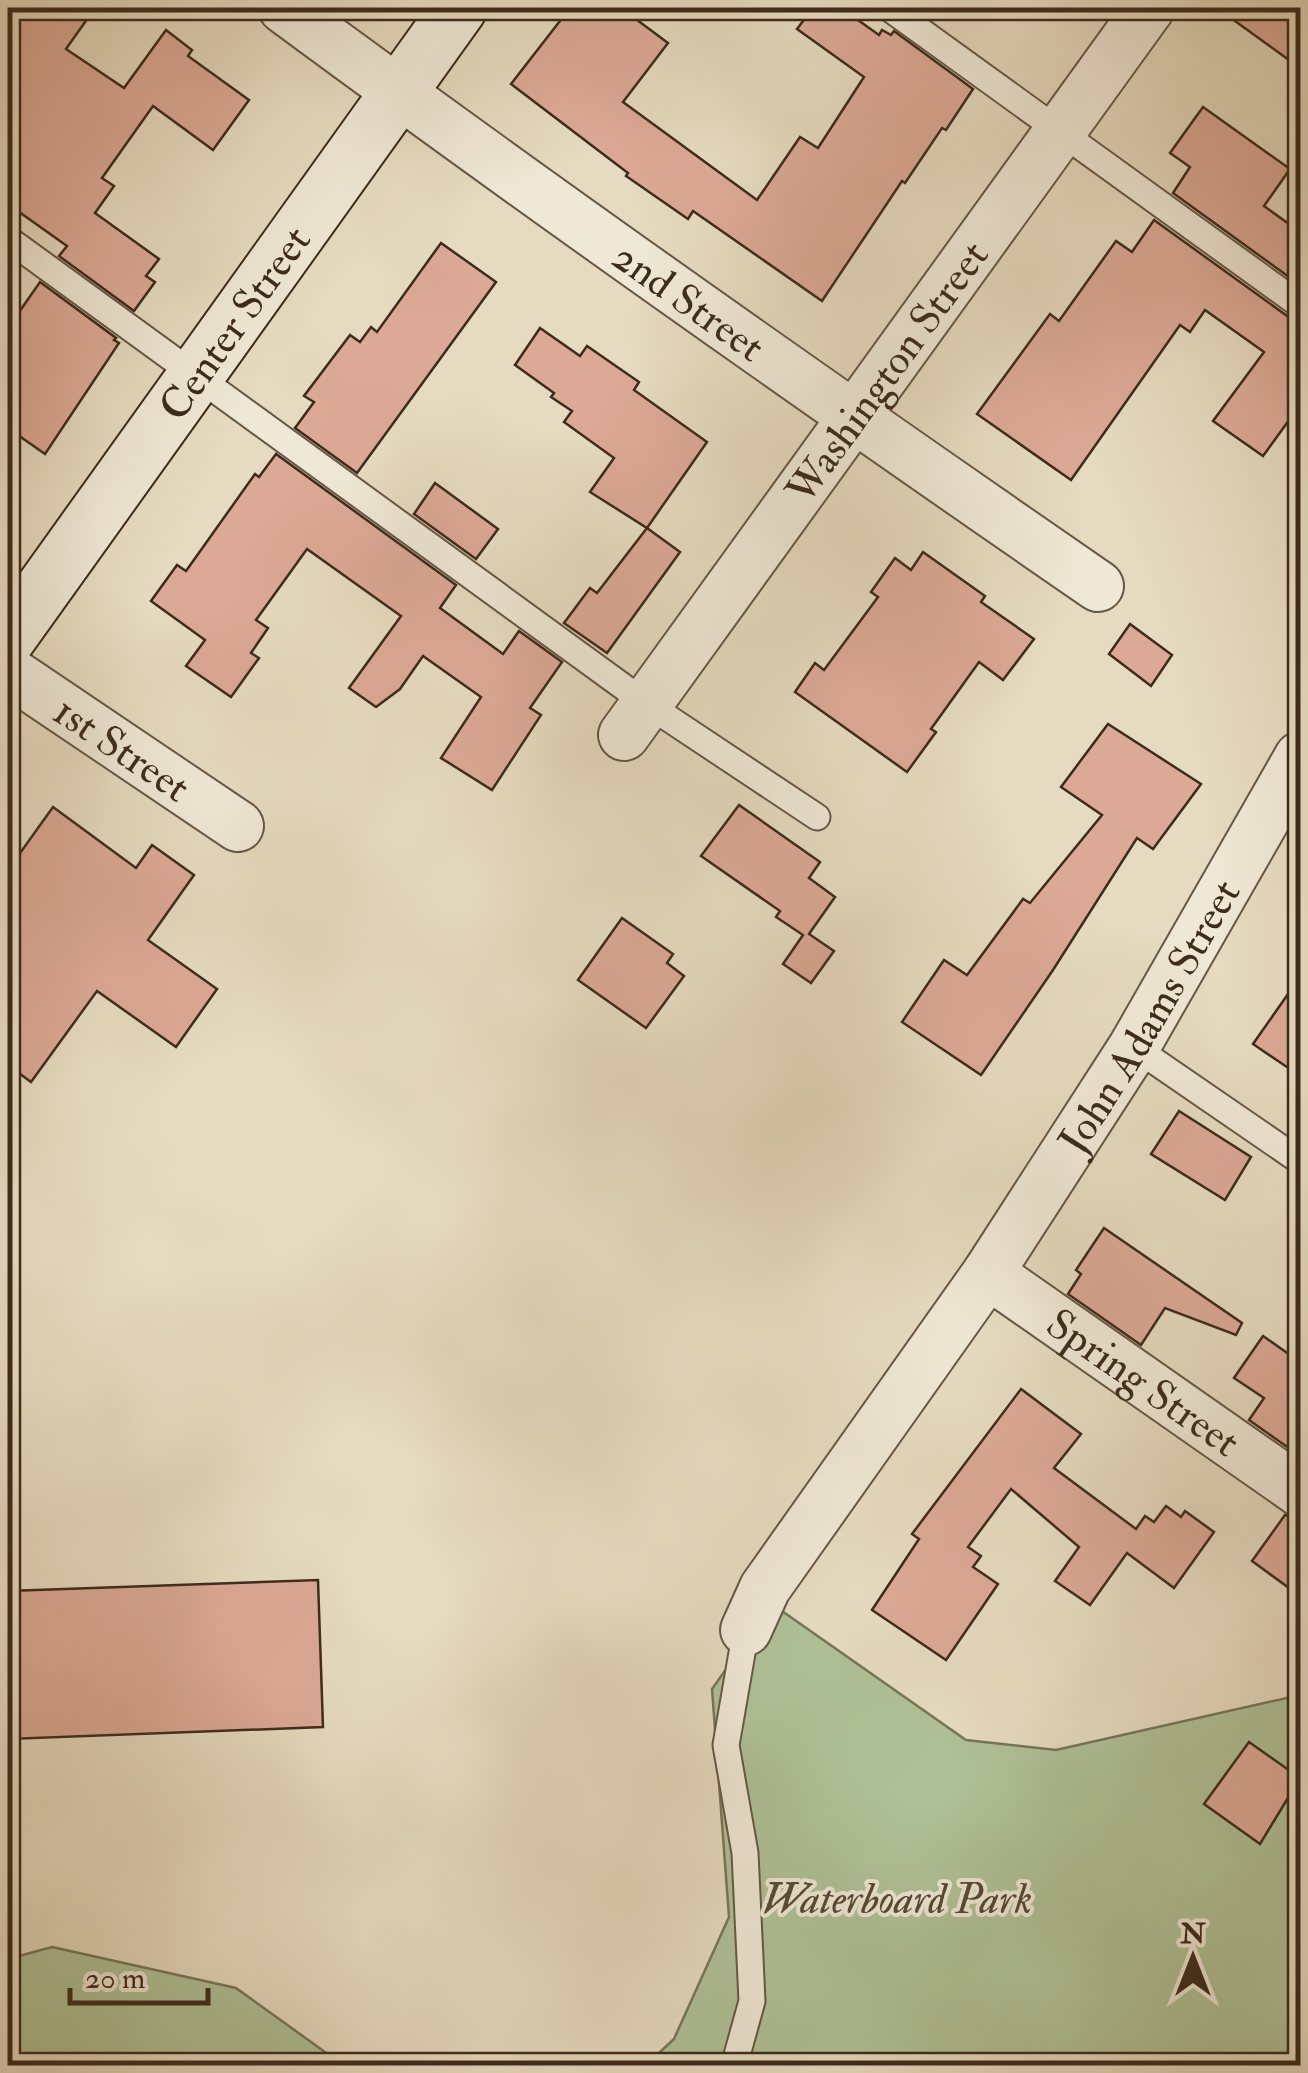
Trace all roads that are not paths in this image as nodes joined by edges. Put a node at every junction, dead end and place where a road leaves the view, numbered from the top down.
1 (284, 8) edge
2 (458, 8) edge
3 (889, 8) edge
4 (1149, 8) edge
5 (399, 91) junction
6 (1059, 133) junction
7 (8, 239) edge
8 (1300, 305) edge
9 (198, 376) junction
10 (854, 418) junction
11 (1098, 586) dead end
12 (8, 638) edge
13 (8, 672) edge
14 (636, 720) junction
15 (1300, 757) edge
16 (818, 817) dead end
17 (238, 826) dead end
18 (1134, 1047) junction
19 (1300, 1161) edge
20 (988, 1273) junction
21 (1300, 1490) edge
22 (746, 1630) joint
23 (734, 2066) edge

1 - 5 street, 2nd Street
2 - 5 street, Center Street
3 - 6 lane
4 - 6 street, Washington Street
5 - 9 street, Center Street
5 - 10 street, 2nd Street
6 - 8 lane
6 - 10 street, Washington Street
7 - 9 lane
9 - 12 street, Center Street
9 - 14 lane
10 - 11 street, 2nd Street
10 - 14 street, Washington Street
13 - 17 street, 1st Street
14 - 16 lane
15 - 18 street, John Adams Street
18 - 19 lane
18 - 20 street, John Adams Street
20 - 21 street, Spring Street
20 - 22 street, John Adams Street
22 - 23 lane

